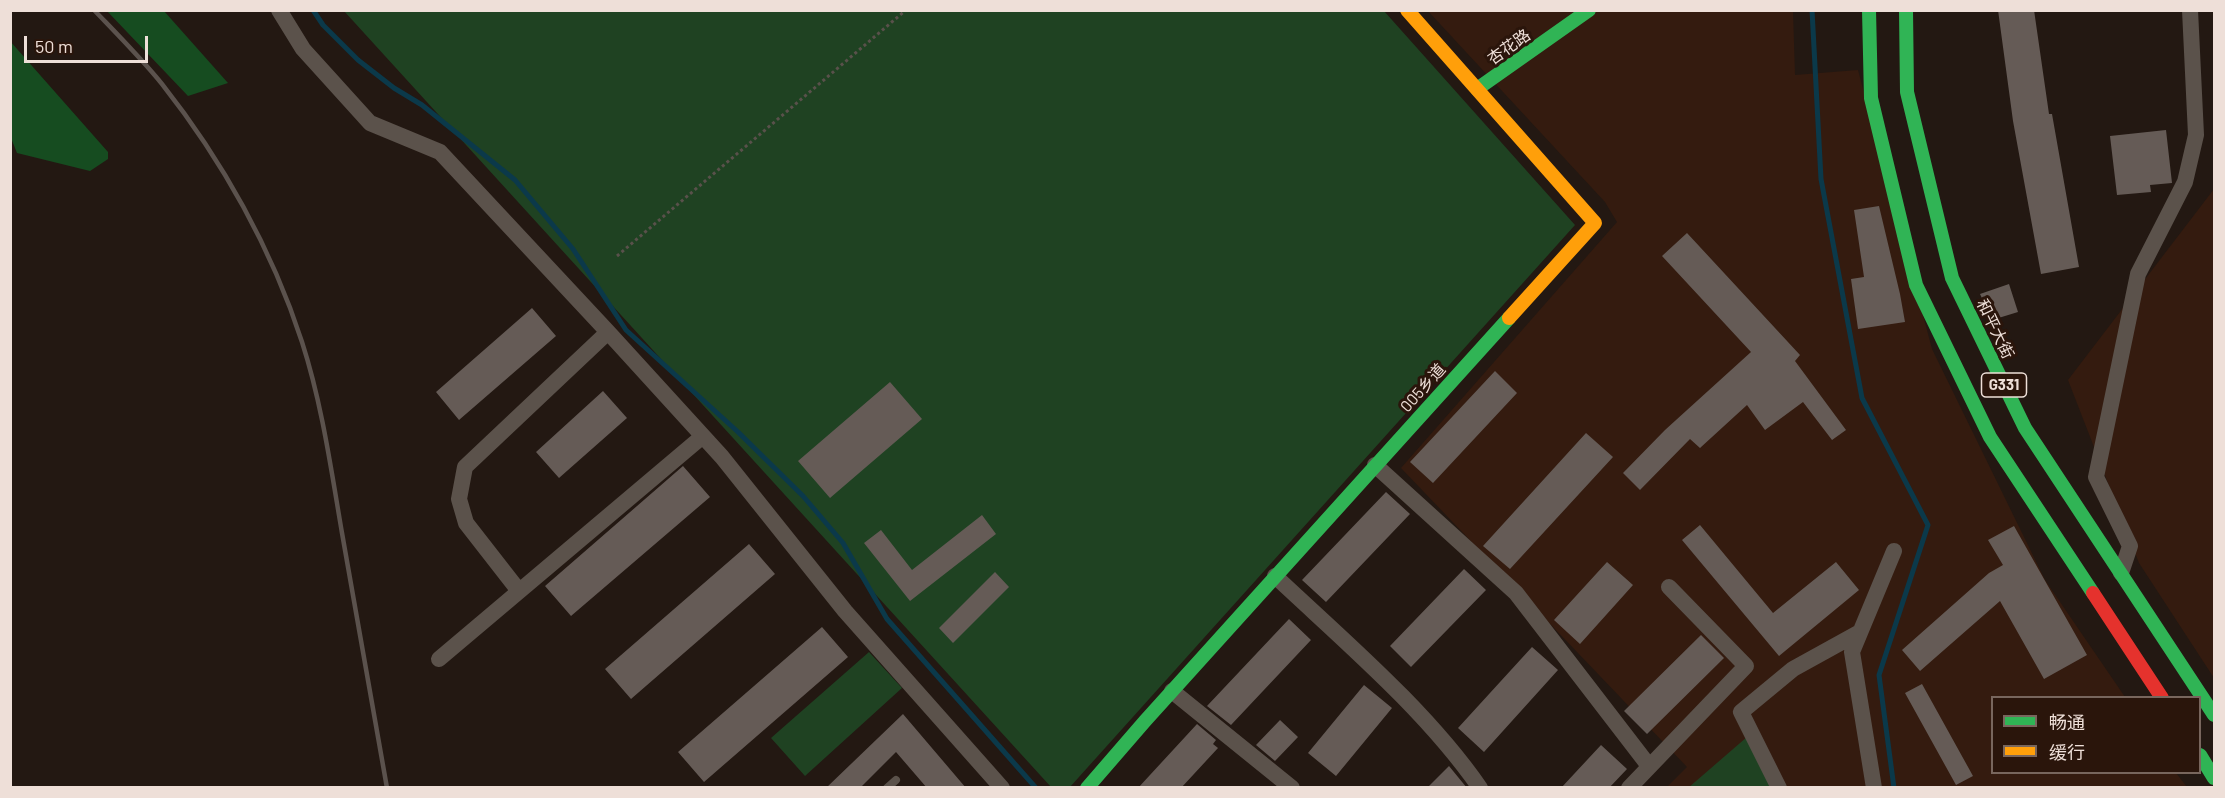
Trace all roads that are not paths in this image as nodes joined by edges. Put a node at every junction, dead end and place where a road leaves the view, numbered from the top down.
1 (279, 10) edge
2 (1407, 10) edge
3 (1589, 10) edge
4 (1869, 10) edge
5 (1906, 10) edge
6 (2190, 10) edge
7 (1476, 89) junction
8 (608, 332) junction
9 (703, 436) junction
10 (1375, 465) junction
11 (1894, 551) dead end
12 (2121, 573) junction
13 (1275, 576) junction
14 (1669, 587) dead end
15 (519, 591) junction
16 (1860, 633) junction
17 (439, 659) dead end
18 (1172, 691) junction
19 (2161, 696) edge
20 (2214, 715) edge
21 (2201, 758) edge
22 (1649, 766) junction
23 (2214, 778) edge
24 (896, 780) dead end
25 (887, 788) edge
26 (1002, 788) edge
27 (1087, 788) edge
28 (1292, 788) edge
29 (1480, 788) edge
30 (1629, 788) edge
31 (1779, 788) edge
32 (1874, 788) edge

1 - 8 street
2 - 7 main road, 005乡道
3 - 7 main road, 杏花路
4 - 19 main road, G331
5 - 12 main road, 和平大街 / G331
6 - 12 street
7 - 10 main road, 005乡道
8 - 9 street
8 - 15 street
9 - 15 street
9 - 26 street
10 - 13 main road, 005乡道
10 - 22 street
11 - 16 street
12 - 20 main road, 和平大街 / G331
13 - 18 main road, 005乡道
13 - 29 street
14 - 22 street
15 - 17 street
16 - 31 street
16 - 32 street
18 - 27 main road, 005乡道
18 - 28 street
21 - 23 main road
22 - 30 street
24 - 25 lane

